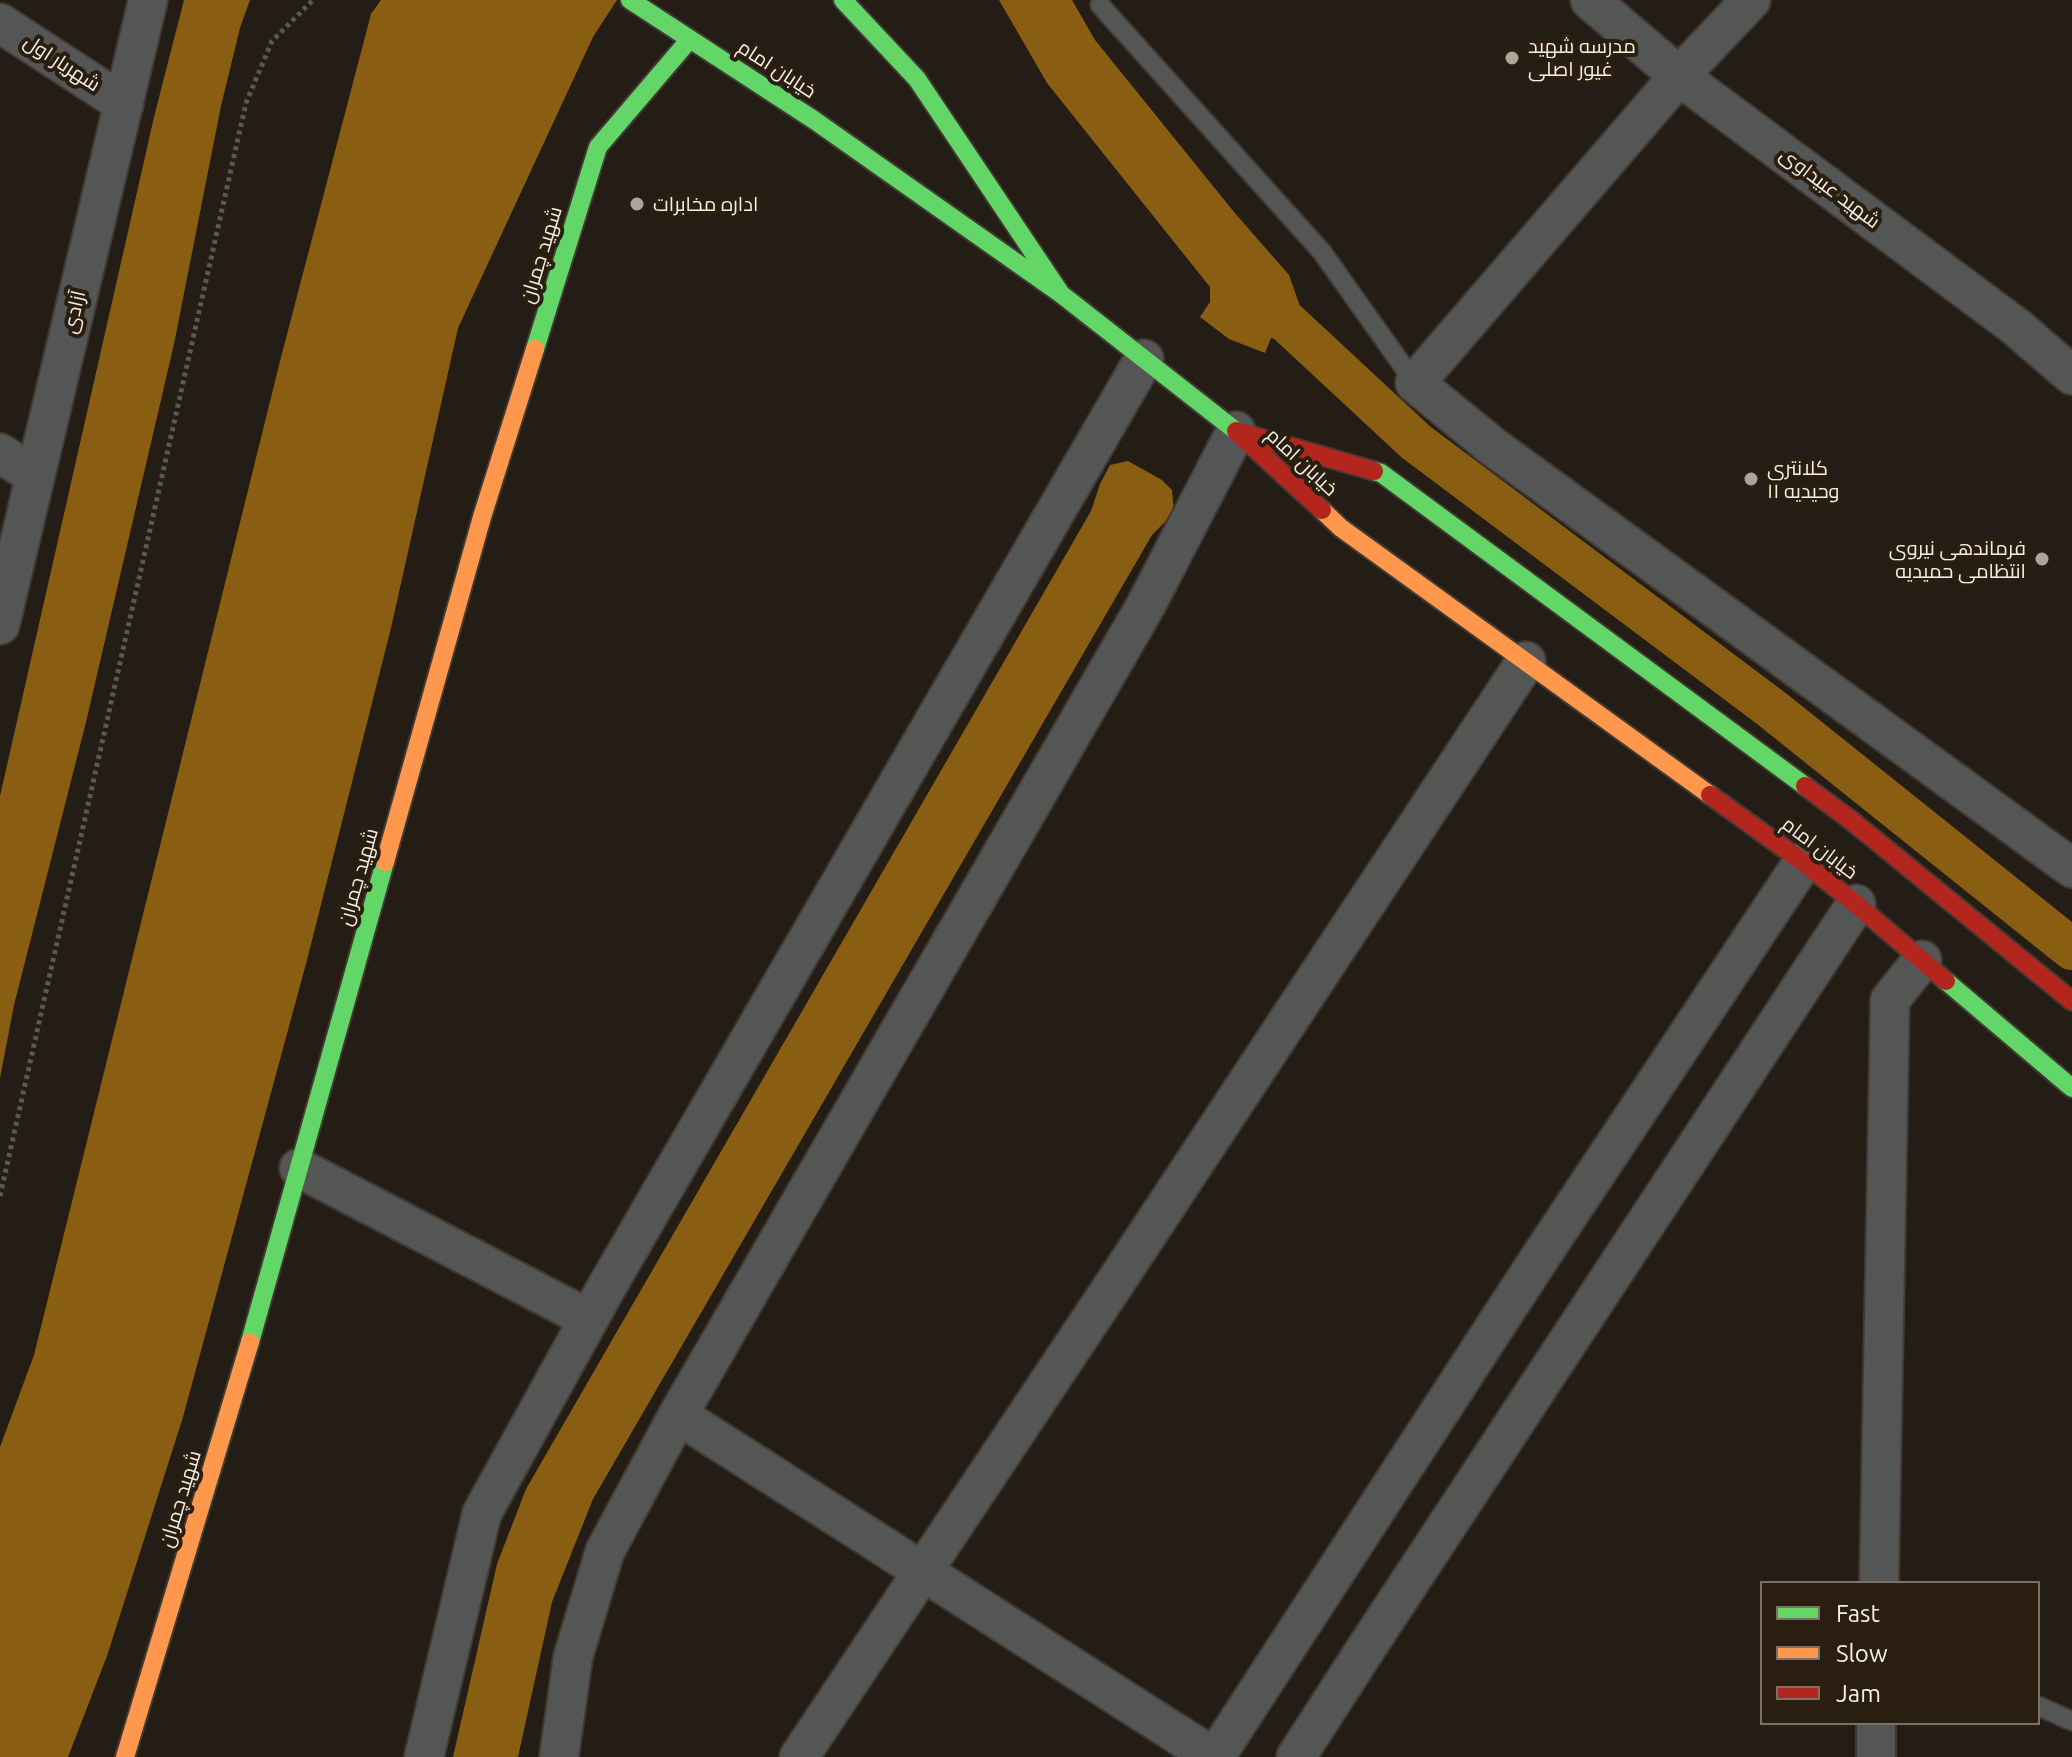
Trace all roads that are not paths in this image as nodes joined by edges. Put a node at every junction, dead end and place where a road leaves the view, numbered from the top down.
1 (148, 0) edge
2 (843, 0) edge
3 (1590, 0) edge
4 (1751, 0) edge
5 (634, 2) edge
6 (1100, 5) dead end
7 (0, 23) edge
8 (690, 39) junction
9 (1679, 76) junction
10 (124, 104) junction
11 (1061, 294) junction
12 (1144, 359) junction
13 (2072, 375) edge
14 (1415, 383) junction
15 (1236, 431) junction
16 (0, 453) edge
17 (35, 476) junction
18 (0, 625) edge
19 (1526, 661) junction
20 (1803, 862) junction
21 (2072, 868) edge
22 (1856, 904) junction
23 (1922, 960) junction
24 (2072, 1001) edge
25 (2072, 1088) edge
26 (299, 1168) junction
27 (589, 1319) junction
28 (678, 1415) junction
29 (922, 1570) junction
30 (1879, 1581) edge
31 (2040, 1707) edge
32 (2072, 1721) edge
33 (1876, 1725) edge
34 (125, 1757) edge
35 (424, 1757) edge
36 (559, 1757) edge
37 (799, 1757) edge
38 (1214, 1757) edge
39 (1296, 1757) edge
40 (1876, 1757) edge

1 - 10 street, آزادی
2 - 11 main road
3 - 9 street, شهید عبیداوی
4 - 9 street
5 - 8 main road, خیابان امام
6 - 14 lane
7 - 10 street, شهریار اول
8 - 11 main road, خیابان امام
8 - 26 main road, شهید چمران
9 - 13 street, شهید عبیداوی
9 - 14 street
10 - 17 street, آزادی
11 - 12 main road, خیابان امام
12 - 15 main road, خیابان امام
12 - 27 street
14 - 21 street
15 - 19 main road, خیابان امام
15 - 24 main road, خیابان امام
15 - 28 street
16 - 17 street
17 - 18 street, آزادی
19 - 20 main road, خیابان امام
19 - 29 street
20 - 22 main road, خیابان امام
20 - 38 street
22 - 23 main road, خیابان امام
22 - 39 street
23 - 25 main road, خیابان امام
23 - 30 street
26 - 27 street
26 - 34 main road, شهید چمران
27 - 35 street
28 - 29 street
28 - 36 street
29 - 37 street
29 - 38 street
31 - 32 lane
33 - 40 street

